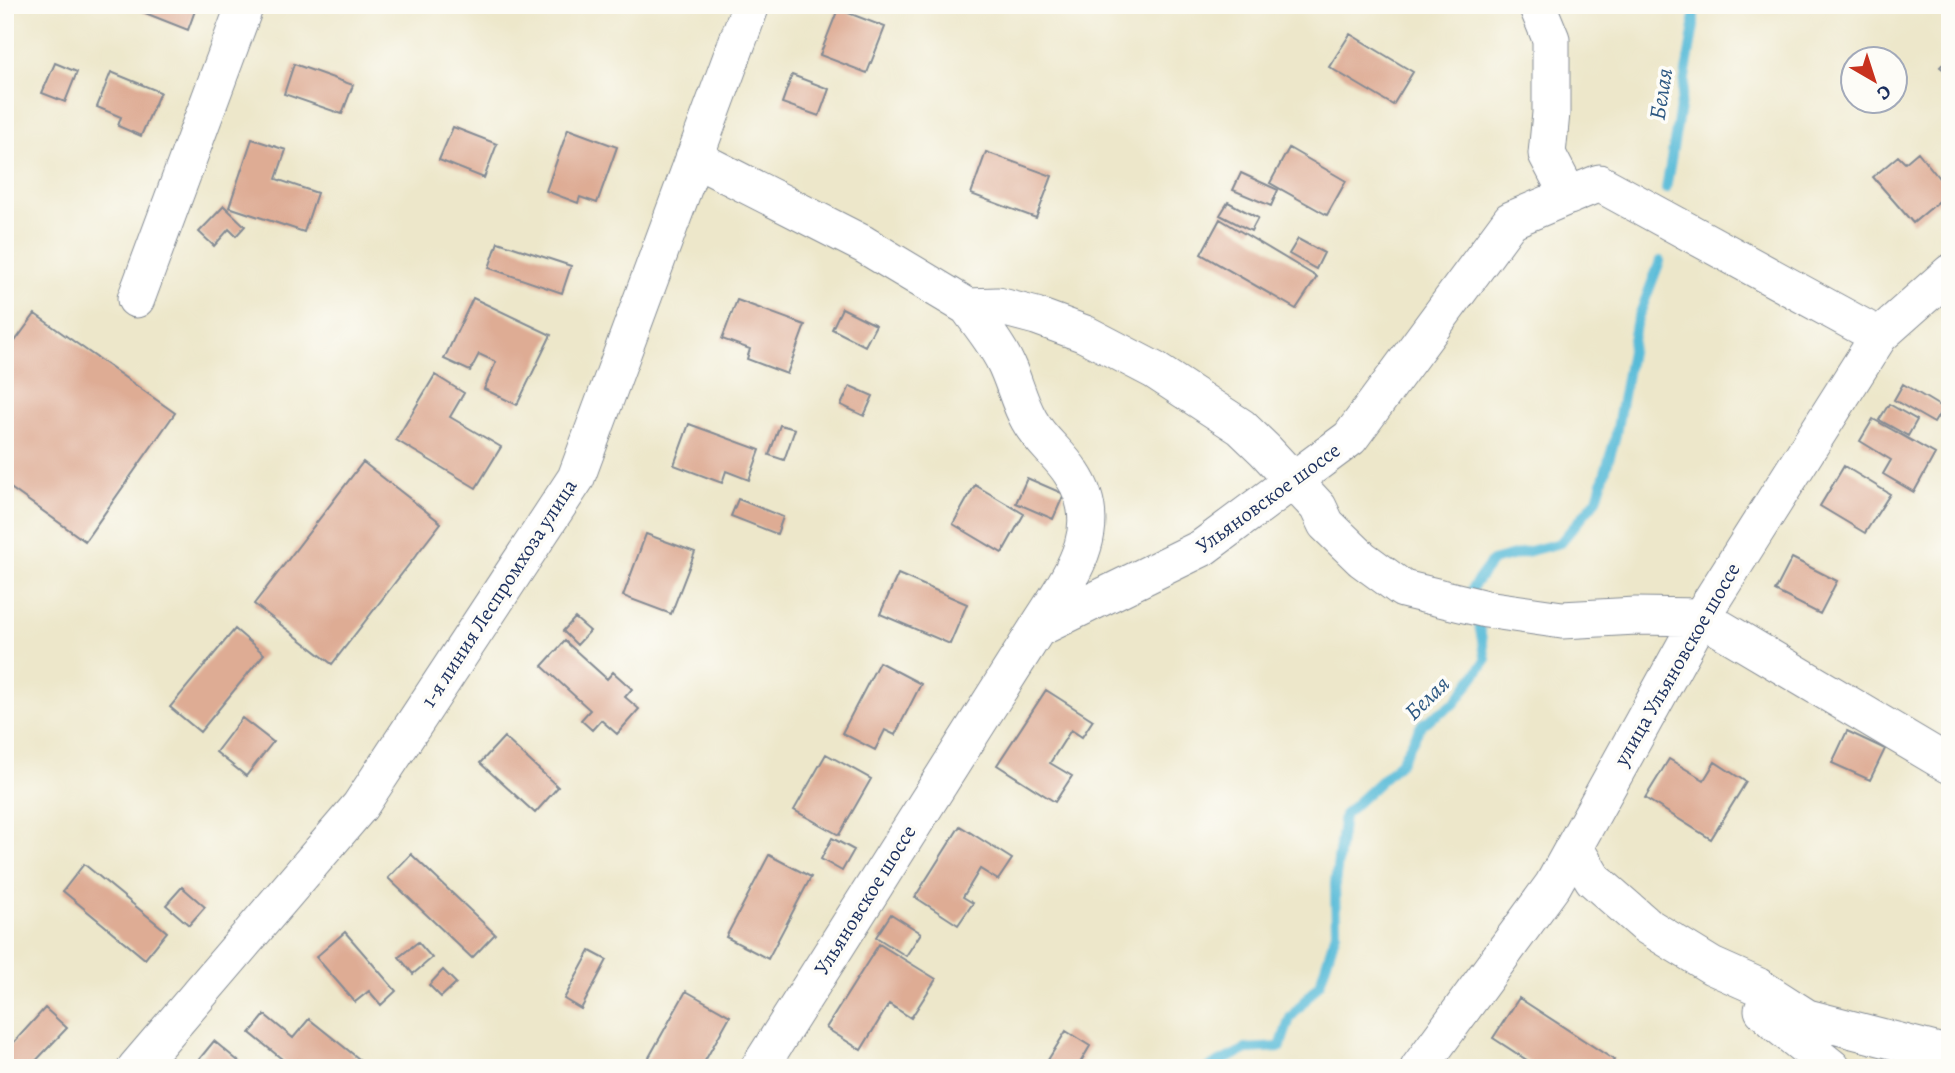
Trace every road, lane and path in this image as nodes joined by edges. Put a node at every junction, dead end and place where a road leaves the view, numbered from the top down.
1 (245, 5) edge
2 (751, 5) edge
3 (1537, 5) edge
4 (694, 158) junction
5 (1569, 196) junction
6 (1950, 272) edge
7 (136, 299) dead end
8 (968, 307) junction
9 (1879, 336) junction
10 (1292, 481) junction
11 (1701, 617) junction
12 (1037, 629) junction
13 (1950, 765) edge
14 (1574, 847) junction
15 (1723, 971) junction
16 (1950, 1055) edge
17 (136, 1068) edge
18 (759, 1068) edge
19 (1419, 1068) edge
20 (1832, 1068) edge

1 - 7 street
2 - 4 street, 1-я линия Леспромхоза улица
3 - 5 street
4 - 8 street
4 - 17 street, 1-я линия Леспромхоза улица
5 - 9 street, Ульяновское шоссе
5 - 10 street, Ульяновское шоссе
6 - 9 street, улица Ульяновское шоссе
8 - 10 street
8 - 12 street
9 - 11 street, улица Ульяновское шоссе
10 - 11 street
10 - 12 street, Ульяновское шоссе
11 - 13 street
11 - 14 street, улица Ульяновское шоссе
12 - 18 street, Ульяновское шоссе
14 - 15 street
14 - 19 street, улица Ульяновское шоссе
15 - 16 street
15 - 20 street

